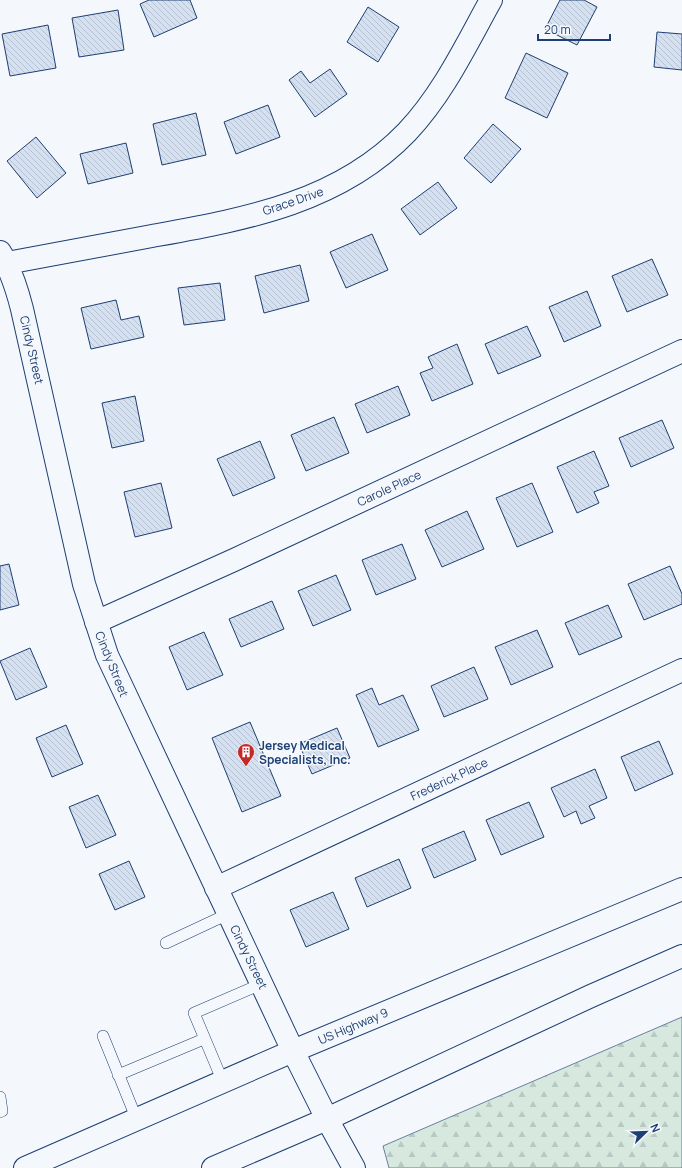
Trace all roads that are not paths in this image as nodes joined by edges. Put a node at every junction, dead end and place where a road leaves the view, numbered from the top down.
1 (491, 0) edge
2 (4, 258) edge
3 (682, 352) edge
4 (96, 622) junction
5 (682, 670) edge
6 (216, 888) junction
7 (682, 889) edge
8 (228, 914) junction
9 (166, 943) dead end
10 (682, 956) edge
11 (682, 967) edge
12 (261, 984) junction
13 (591, 996) junction
14 (103, 1036) dead end
15 (204, 1039) junction
16 (293, 1051) junction
17 (118, 1076) junction
18 (223, 1082) junction
19 (0, 1097) edge
20 (0, 1112) edge
21 (327, 1119) junction
22 (137, 1120) junction
23 (25, 1168) edge
24 (213, 1168) edge
25 (354, 1168) edge

1 - 2 main road, Grace Drive
2 - 4 main road, Cindy Street
3 - 4 main road, Carole Place
4 - 6 main road, Cindy Street
5 - 6 main road, Frederick Place
6 - 8 main road, Cindy Street
7 - 16 main road, US Highway 9
8 - 9 lane
8 - 12 main road, Cindy Street
10 - 13 main road
11 - 13 main road
12 - 15 lane
12 - 16 main road, Cindy Street
13 - 21 main road
14 - 17 lane
15 - 17 lane
15 - 18 lane
16 - 18 main road, US Highway 9
16 - 21 main road, Cindy Street
17 - 22 lane
18 - 22 main road, US Highway 9
19 - 20 lane
21 - 24 main road
21 - 25 main road, Cindy Street
22 - 23 main road, US Highway 9

